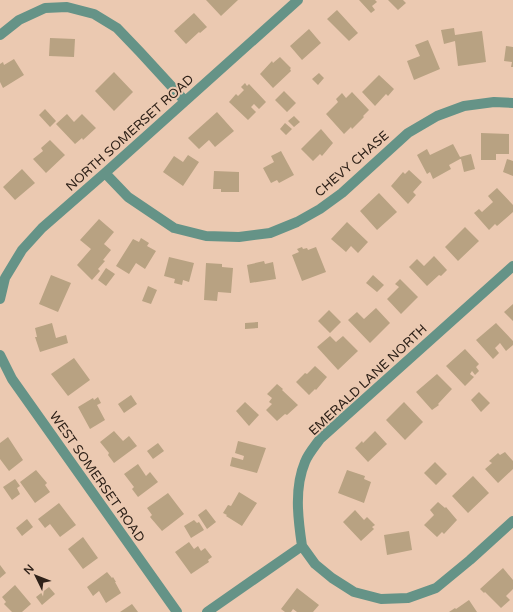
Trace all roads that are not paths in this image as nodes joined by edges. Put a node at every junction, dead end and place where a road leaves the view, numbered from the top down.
1 (298, 0) edge
2 (0, 35) edge
3 (185, 101) junction
4 (513, 102) edge
5 (105, 173) junction
6 (513, 266) edge
7 (0, 299) edge
8 (0, 355) edge
9 (513, 522) edge
10 (302, 546) junction
11 (177, 612) edge
12 (207, 612) edge

1 - 3 street, NORTH SOMERSET ROAD
2 - 3 street
3 - 5 street, NORTH SOMERSET ROAD
4 - 5 street, CHEVY CHASE
5 - 7 street, NORTH SOMERSET ROAD
6 - 10 street, EMERALD LANE NORTH
8 - 11 street, WEST SOMERSET ROAD
9 - 10 street
10 - 12 street

